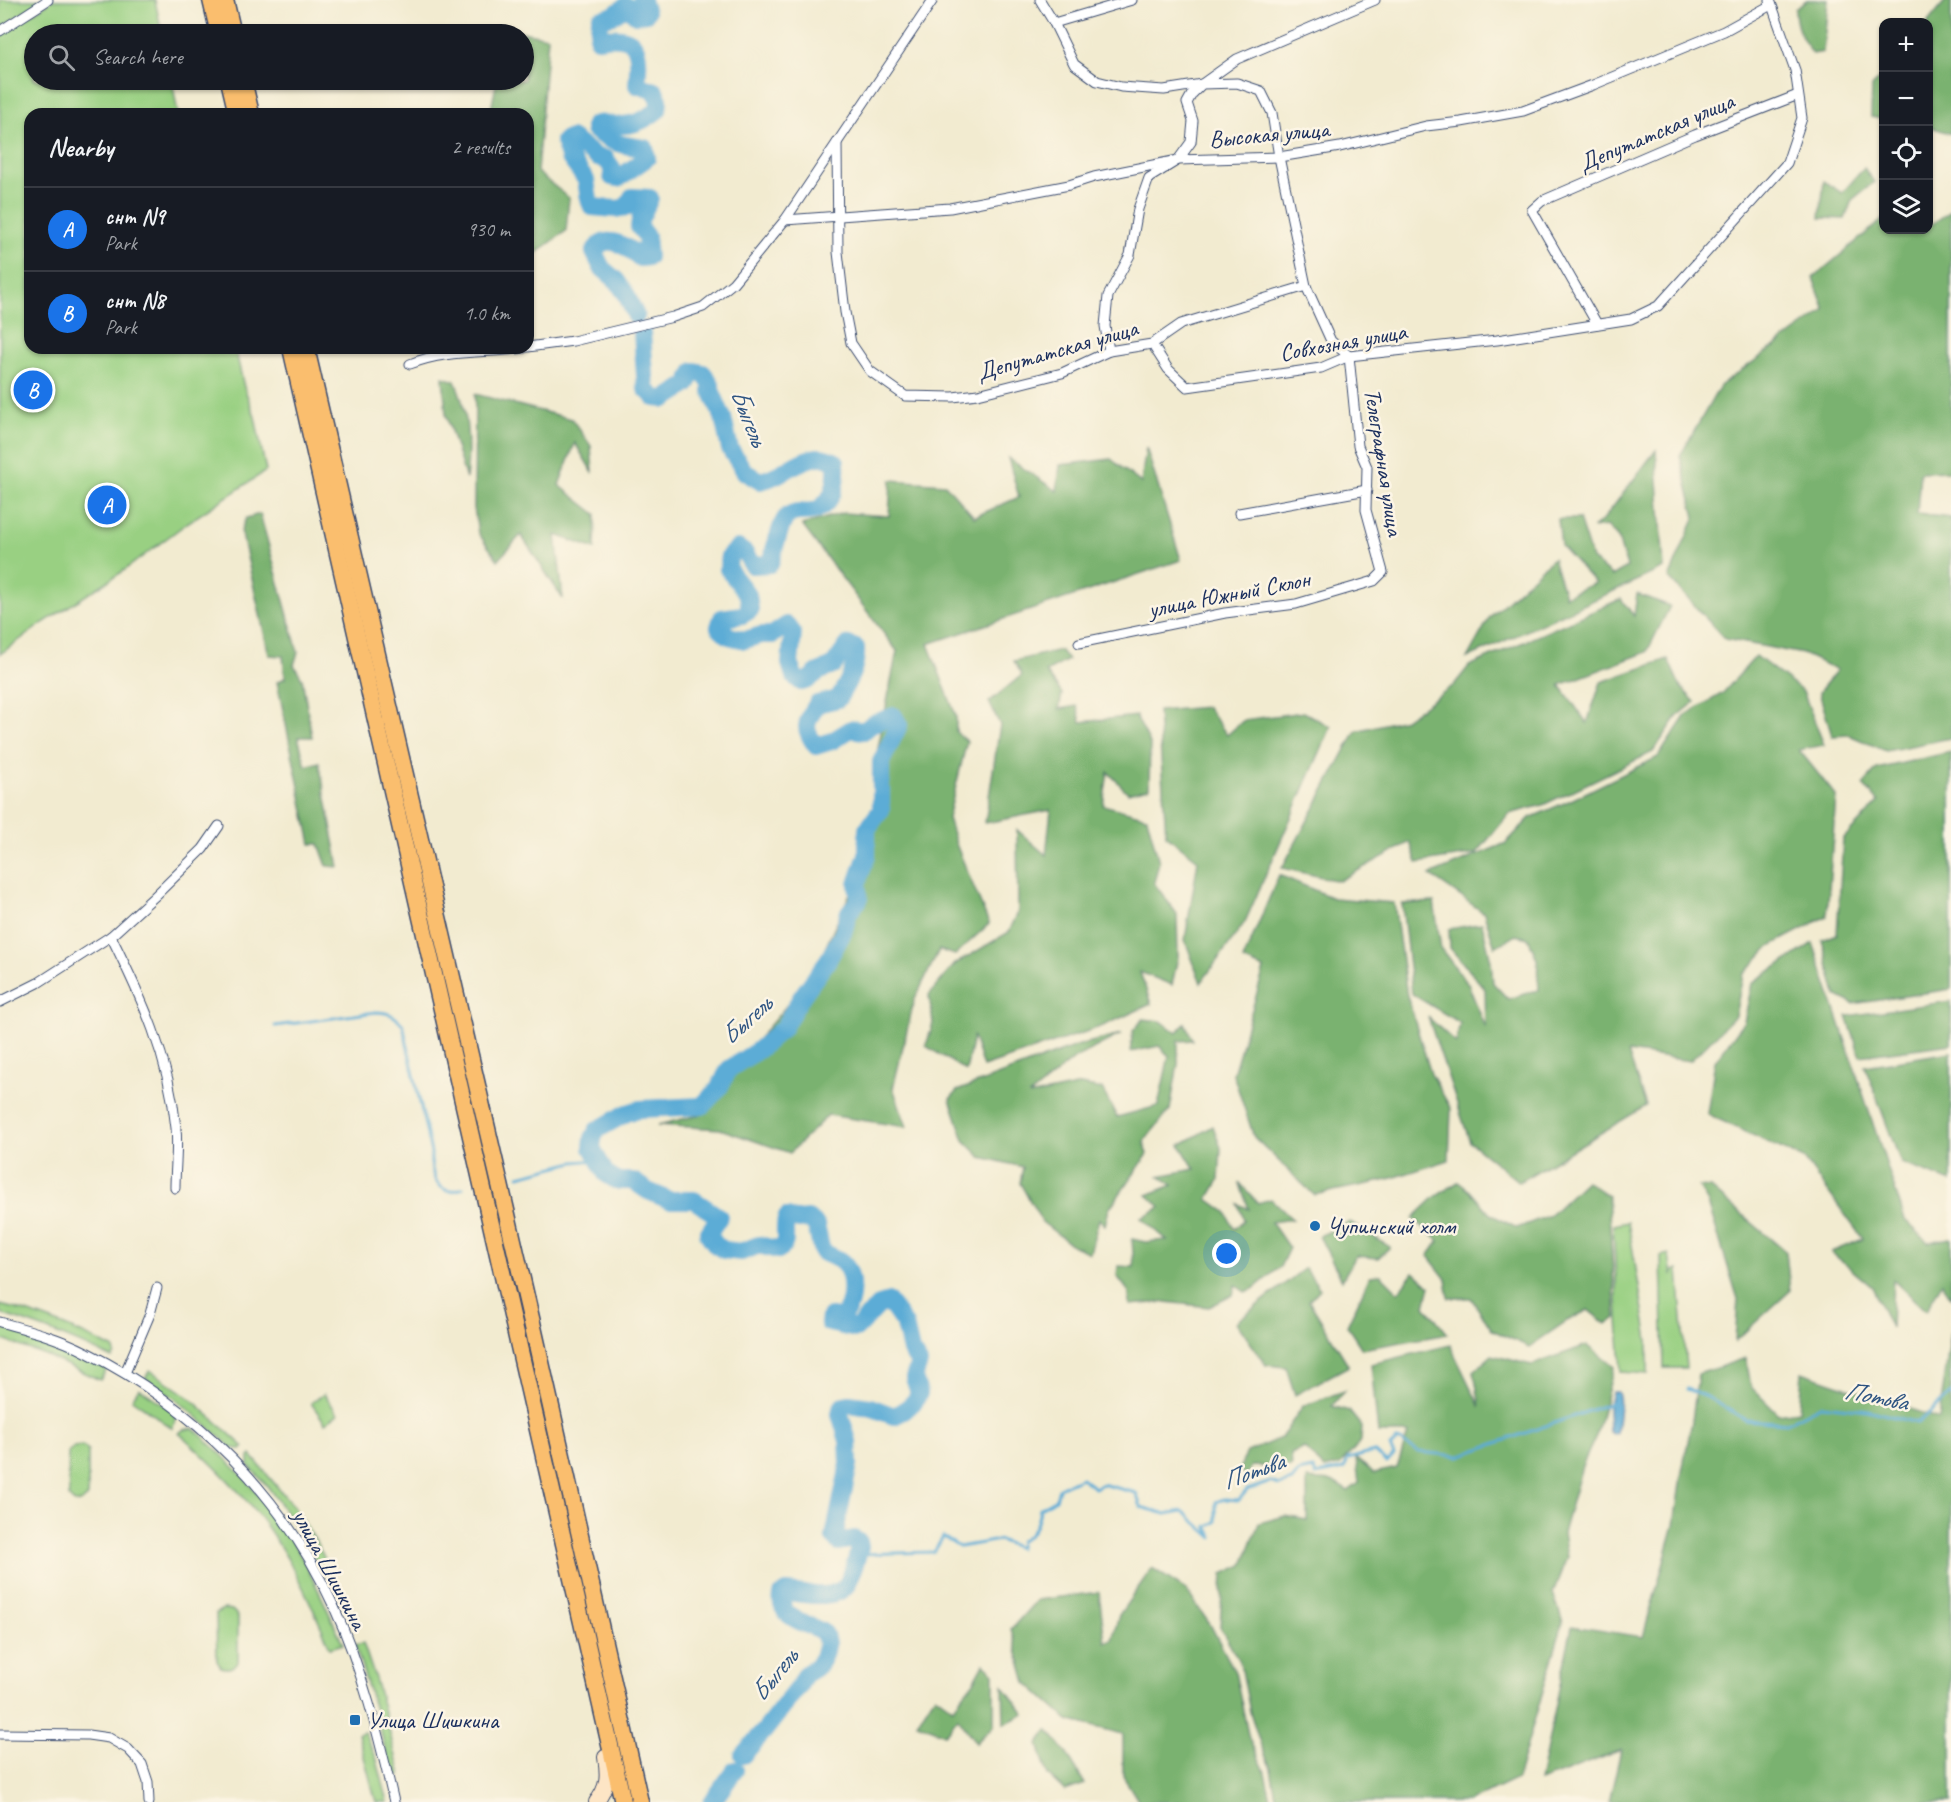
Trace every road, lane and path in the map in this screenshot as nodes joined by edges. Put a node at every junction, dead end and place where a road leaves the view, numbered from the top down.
1 (48, 0) edge
2 (211, 0) edge
3 (225, 0) edge
4 (933, 0) edge
5 (1040, 0) edge
6 (1132, 0) edge
7 (1375, 0) edge
8 (1770, 2) edge
9 (1054, 23) junction
10 (217, 24) edge
11 (231, 24) edge
12 (0, 31) edge
13 (1202, 84) junction
14 (231, 90) edge
15 (245, 90) edge
16 (1164, 90) junction
17 (1798, 95) junction
18 (1187, 103) junction
19 (236, 108) edge
20 (250, 108) edge
21 (837, 143) junction
22 (1279, 158) junction
23 (1178, 160) junction
24 (839, 216) junction
25 (785, 220) junction
26 (1306, 286) junction
27 (1597, 324) junction
28 (1152, 344) junction
29 (534, 347) edge
30 (1109, 351) junction
31 (292, 354) edge
32 (307, 354) edge
33 (444, 354) edge
34 (1349, 356) junction
35 (410, 364) dead end
36 (1367, 490) junction
37 (1239, 513) dead end
38 (1383, 572) joint
39 (1079, 643) dead end
40 (219, 825) dead end
41 (111, 936) junction
42 (0, 1002) edge
43 (175, 1188) dead end
44 (157, 1288) dead end
45 (0, 1322) edge
46 (125, 1373) junction
47 (598, 1692) junction
48 (0, 1734) edge
49 (149, 1802) edge
50 (394, 1802) edge
51 (596, 1802) edge
52 (623, 1802) edge
53 (640, 1802) edge

1 - 12 street
2 - 10 highway
3 - 11 highway
4 - 21 street
5 - 9 street
6 - 9 street
7 - 13 street
8 - 17 street, Совхозная улица
8 - 22 street, Высокая улица
9 - 16 street
13 - 16 street
13 - 18 street
13 - 22 street
14 - 19 highway
15 - 20 highway
16 - 18 street
17 - 27 street, Совхозная улица
17 - 27 street, Депутатская улица
18 - 23 street
21 - 24 street, Депутатская улица
21 - 25 street
22 - 23 street, Высокая улица
22 - 26 street
23 - 24 street, Высокая улица
23 - 30 street
24 - 25 street, Высокая улица
24 - 30 street, Депутатская улица
25 - 29 street
26 - 28 street, Депутатская улица
26 - 34 street
27 - 34 street, Совхозная улица
28 - 30 street, Депутатская улица
28 - 34 street, Совхозная улица
31 - 47 highway
32 - 53 highway
33 - 35 street
34 - 36 street, Телеграфная улица
36 - 37 street
36 - 38 street, Телеграфная улица
38 - 39 street, улица Южный Склон
40 - 41 street
41 - 42 street
41 - 43 street
44 - 46 street
45 - 46 street, улица Шишкина
46 - 50 street, улица Шишкина
47 - 51 street
47 - 52 highway
48 - 49 street

